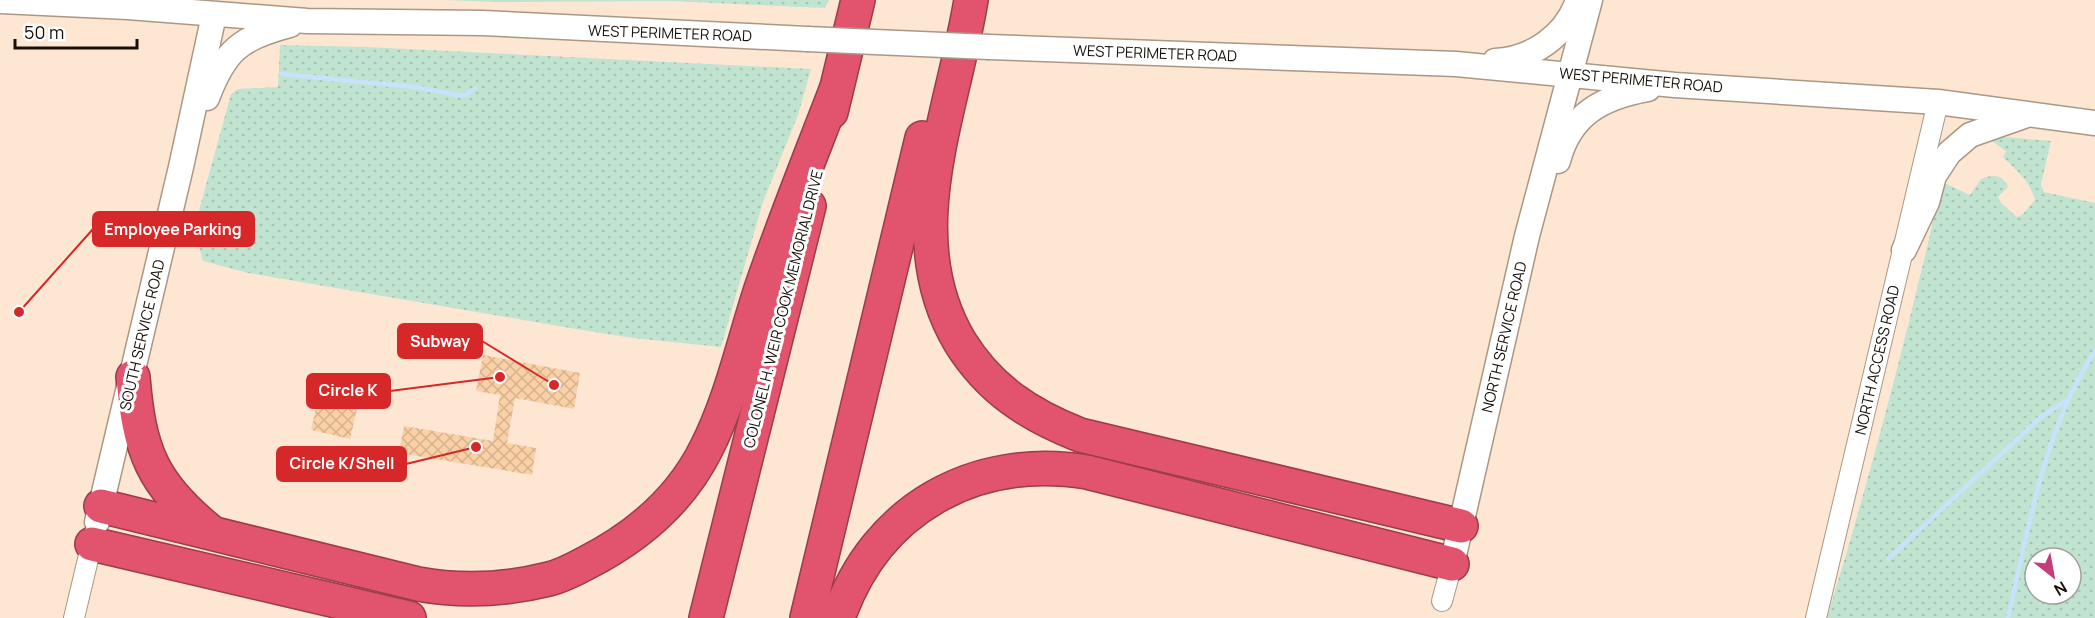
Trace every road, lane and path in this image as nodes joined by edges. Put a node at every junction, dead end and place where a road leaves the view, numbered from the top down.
1 (858, 0) edge
2 (955, 0) edge
3 (971, 0) edge
4 (1578, 0) edge
5 (1590, 0) edge
6 (0, 1) edge
7 (216, 8) edge
8 (307, 21) junction
9 (1456, 64) junction
10 (1569, 74) junction
11 (1675, 85) junction
12 (836, 90) junction
13 (1938, 102) junction
14 (2031, 113) junction
15 (2095, 123) edge
16 (181, 167) junction
17 (1527, 236) junction
18 (1904, 250) junction
19 (133, 377) junction
20 (97, 524) junction
21 (1461, 526) junction
22 (216, 536) junction
23 (1452, 564) junction
24 (1443, 601) dead end
25 (74, 618) edge
26 (409, 618) edge
27 (705, 618) edge
28 (807, 618) edge
29 (838, 618) edge
30 (1816, 618) edge

1 - 12 highway, COLONEL H. WEIR COOK MEMORIAL DRIVE
2 - 28 highway
3 - 21 highway
4 - 9 street
5 - 10 street, NORTH SERVICE ROAD
6 - 7 street, WEST PERIMETER ROAD
7 - 8 street, WEST PERIMETER ROAD
7 - 16 street, SOUTH SERVICE ROAD
8 - 9 street, WEST PERIMETER ROAD, bridge
8 - 16 street
9 - 10 street, WEST PERIMETER ROAD
10 - 11 street, WEST PERIMETER ROAD
10 - 17 street, NORTH SERVICE ROAD
11 - 13 street, WEST PERIMETER ROAD
11 - 17 street
12 - 22 highway
12 - 27 highway, COLONEL H. WEIR COOK MEMORIAL DRIVE
13 - 14 street, WEST PERIMETER ROAD
13 - 18 street, NORTH ACCESS ROAD
14 - 15 street, WEST PERIMETER ROAD
14 - 18 street
16 - 19 street, SOUTH SERVICE ROAD
17 - 21 street, NORTH SERVICE ROAD
18 - 30 street, NORTH ACCESS ROAD
19 - 20 street, SOUTH SERVICE ROAD
19 - 22 highway
20 - 22 highway
20 - 25 street, SOUTH SERVICE ROAD
20 - 26 highway
21 - 23 street, NORTH SERVICE ROAD
23 - 24 street, NORTH SERVICE ROAD
23 - 29 highway

